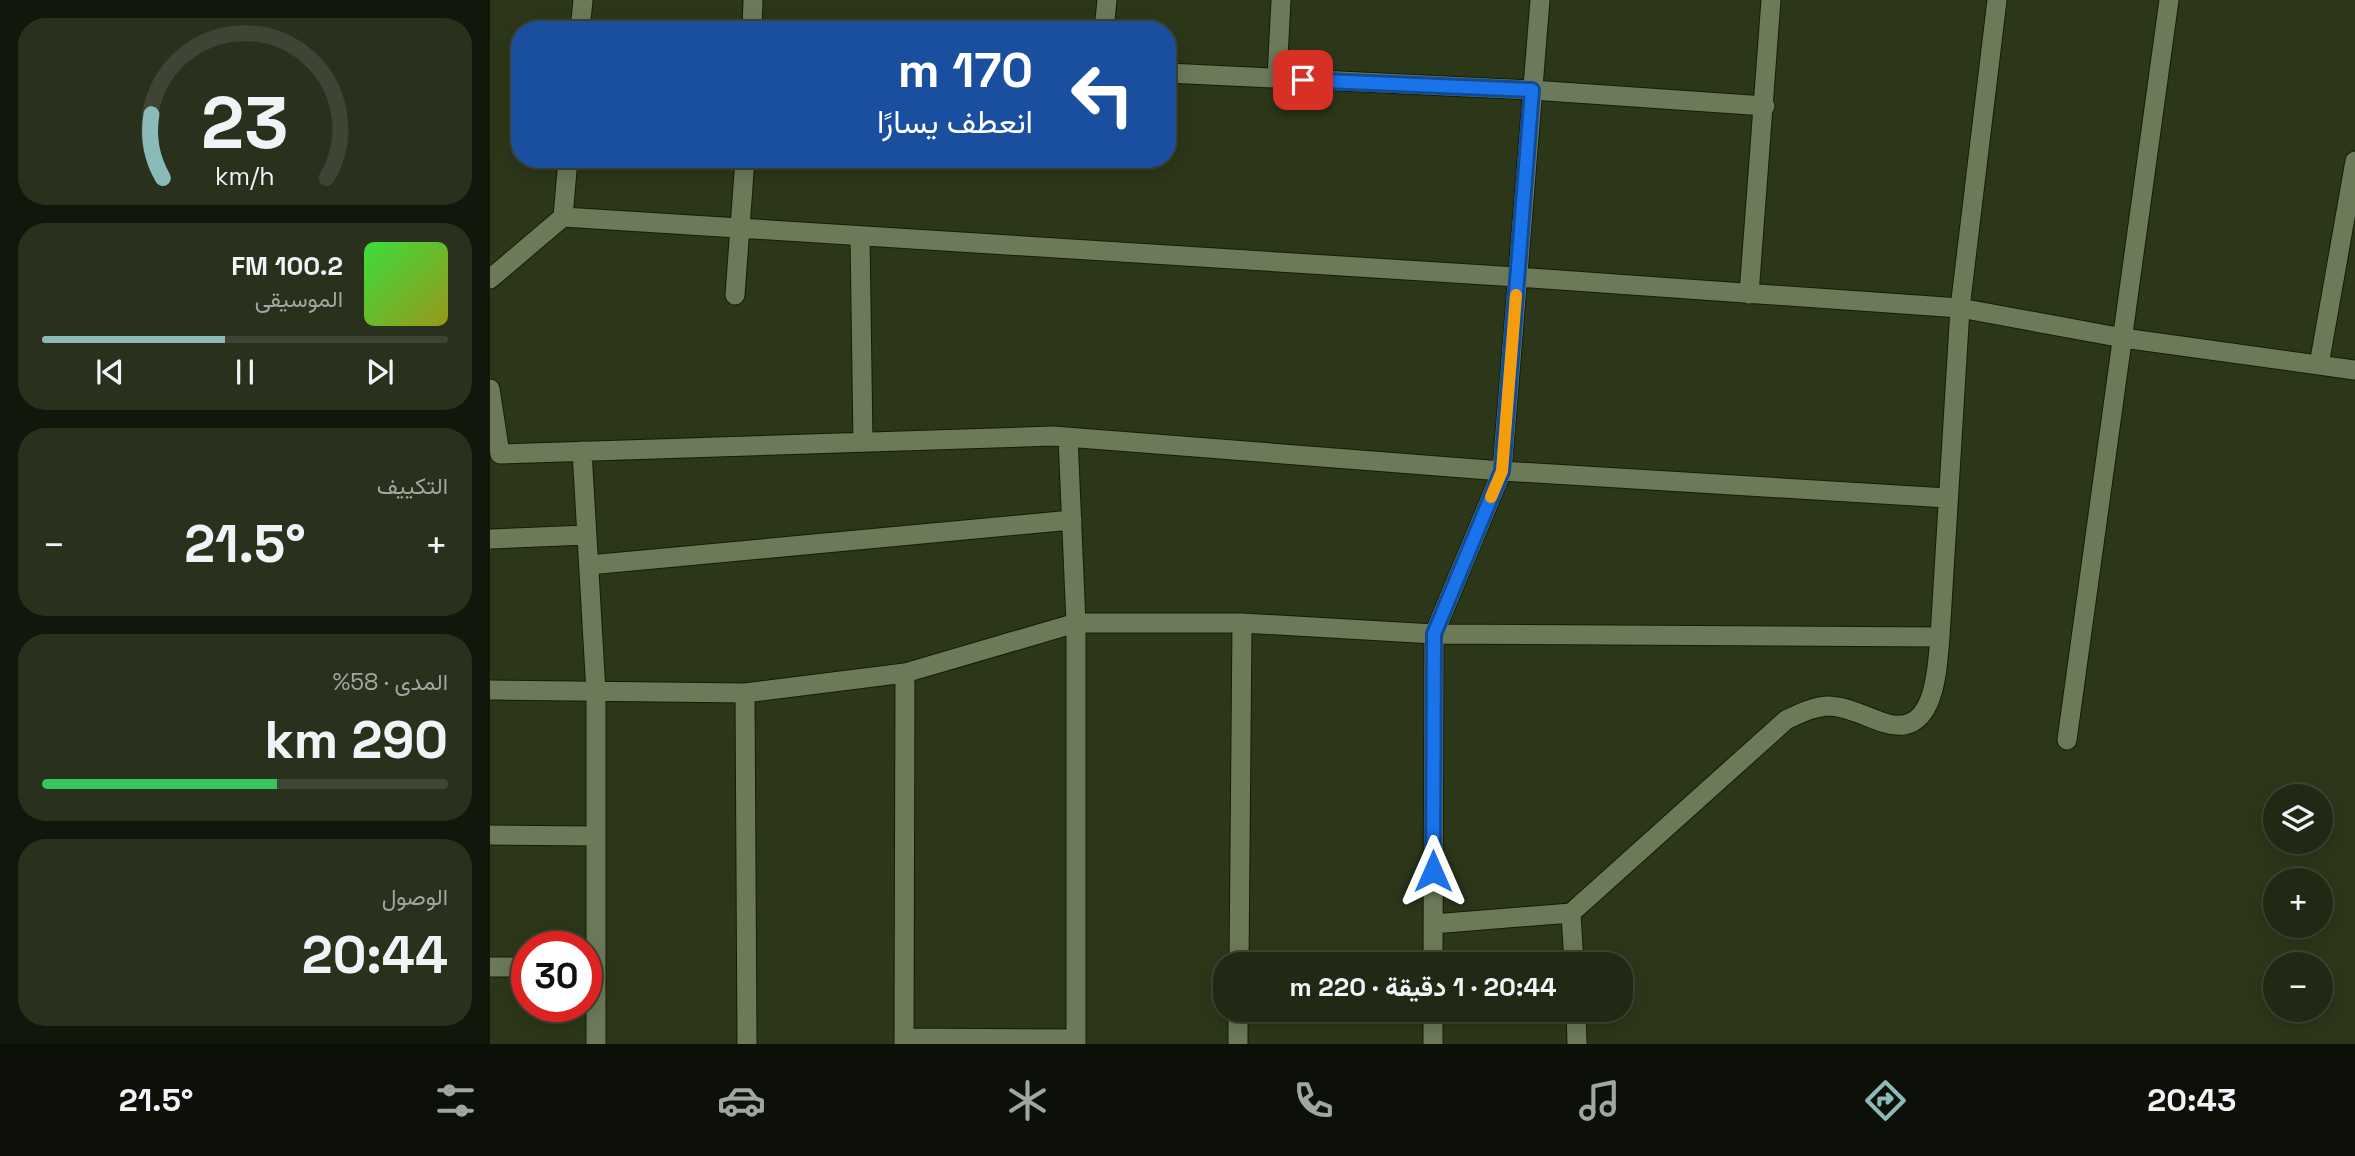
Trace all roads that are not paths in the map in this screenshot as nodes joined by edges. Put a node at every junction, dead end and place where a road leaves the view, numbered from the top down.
1 (583, 0) edge
2 (753, 0) edge
3 (1107, 0) edge
4 (1281, 0) edge
5 (1540, 0) edge
6 (1771, 0) edge
7 (1997, 0) edge
8 (2169, 0) edge
9 (581, 21) edge
10 (752, 21) edge
11 (1105, 21) edge
12 (1176, 73) edge
13 (1277, 78) junction
14 (1532, 90) junction
15 (1765, 106) junction
16 (2355, 161) edge
17 (567, 168) edge
18 (744, 168) edge
19 (563, 217) junction
20 (741, 228) junction
21 (860, 236) junction
22 (1517, 277) junction
23 (490, 279) edge
24 (1749, 293) junction
25 (736, 295) dead end
26 (1960, 309) junction
27 (2123, 338) junction
28 (2319, 365) junction
29 (2355, 370) edge
30 (490, 389) edge
31 (1068, 438) junction
32 (863, 442) junction
33 (582, 451) junction
34 (1502, 471) junction
35 (1947, 498) junction
36 (1072, 520) junction
37 (586, 535) junction
38 (490, 539) edge
39 (589, 565) junction
40 (1242, 622) junction
41 (1076, 623) junction
42 (1434, 634) junction
43 (1940, 637) junction
44 (905, 673) junction
45 (490, 690) edge
46 (596, 692) junction
47 (746, 693) junction
48 (2067, 740) dead end
49 (490, 835) edge
50 (596, 836) junction
51 (1571, 913) junction
52 (1433, 924) junction
53 (592, 931) edge
54 (1239, 952) edge
55 (1433, 952) edge
56 (1573, 952) edge
57 (490, 967) edge
58 (511, 967) edge
59 (595, 1022) edge
60 (1238, 1022) edge
61 (1433, 1022) edge
62 (1576, 1022) edge
63 (904, 1041) edge
64 (1076, 1042) edge
65 (596, 1044) edge
66 (747, 1044) edge
67 (1238, 1044) edge
68 (1433, 1044) edge
69 (1577, 1044) edge

1 - 9 street
2 - 10 street
3 - 11 street
4 - 13 street
5 - 14 street
6 - 15 street
7 - 26 street
8 - 27 street
12 - 13 street
13 - 14 street
14 - 15 street
14 - 22 street
15 - 24 street
16 - 28 street
17 - 19 street
18 - 20 street
19 - 20 street
19 - 23 street
20 - 21 street
20 - 25 street
21 - 22 street
21 - 32 street
22 - 24 street
22 - 34 street
24 - 26 street
26 - 27 street
26 - 35 street
27 - 28 street
27 - 48 street
28 - 29 street
30 - 33 street
31 - 32 street
31 - 34 street
31 - 36 street
32 - 33 street
33 - 37 street
34 - 35 street
34 - 42 street
35 - 43 street
36 - 39 street
36 - 41 street
37 - 38 street
37 - 39 street
39 - 46 street
40 - 41 street
40 - 42 street
40 - 54 street
41 - 44 street
41 - 64 street
42 - 43 street
42 - 52 street
43 - 51 street
44 - 47 street
44 - 63 street
45 - 46 street
46 - 47 street
46 - 50 street
47 - 66 street
49 - 50 street
50 - 53 street
51 - 52 street
51 - 56 street
52 - 55 street
57 - 58 street
59 - 65 street
60 - 67 street
61 - 68 street
62 - 69 street
63 - 64 street

